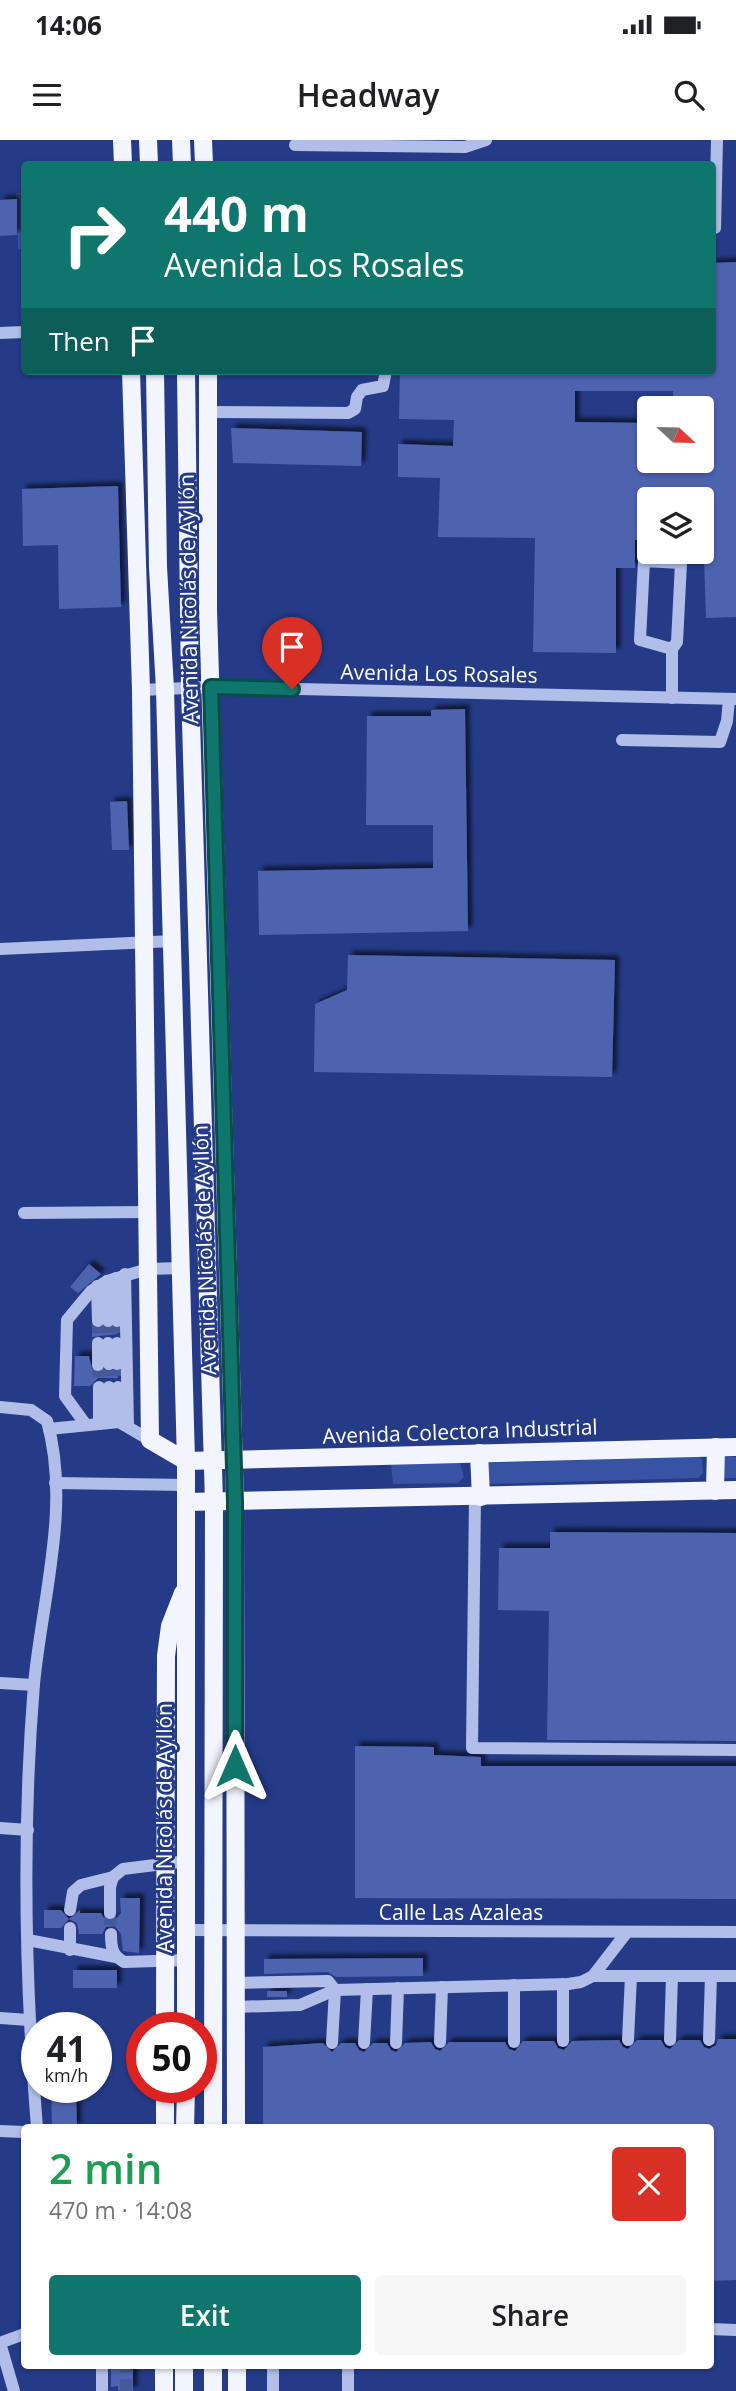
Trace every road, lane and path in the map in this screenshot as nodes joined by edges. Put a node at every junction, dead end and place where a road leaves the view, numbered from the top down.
1 (122, 140) edge
2 (148, 140) edge
3 (181, 140) edge
4 (204, 140) edge
5 (486, 140) edge
6 (717, 140) edge
7 (295, 145) dead end
8 (123, 161) edge
9 (149, 161) edge
10 (182, 161) edge
11 (204, 161) edge
12 (716, 184) edge
13 (21, 332) edge
14 (0, 333) edge
15 (131, 375) edge
16 (155, 375) edge
17 (186, 375) edge
18 (208, 375) edge
19 (385, 375) edge
20 (208, 412) junction
21 (136, 478) junction
22 (188, 561) junction
23 (158, 567) junction
24 (208, 610) junction
25 (672, 649) junction
26 (211, 687) junction
27 (190, 688) junction
28 (165, 689) junction
29 (141, 690) junction
30 (672, 698) junction
31 (732, 699) edge
32 (622, 740) dead end
33 (173, 941) junction
34 (143, 942) junction
35 (0, 949) edge
36 (146, 1212) junction
37 (24, 1213) dead end
38 (181, 1268) junction
39 (148, 1269) junction
40 (207, 1270) junction
41 (111, 1280) junction
42 (107, 1321) tunnel mouth
43 (108, 1364) joint
44 (0, 1407) edge
45 (108, 1424) junction
46 (49, 1429) junction
47 (150, 1440) junction
48 (716, 1447) junction
49 (736, 1447) edge
50 (480, 1452) junction
51 (233, 1460) junction
52 (186, 1461) junction
53 (213, 1461) junction
54 (55, 1483) junction
55 (736, 1490) edge
56 (715, 1491) junction
57 (186, 1493) junction
58 (478, 1497) junction
59 (214, 1502) junction
60 (235, 1502) junction
61 (186, 1584) junction
62 (0, 1683) edge
63 (34, 1685) junction
64 (736, 1750) edge
65 (0, 1828) edge
66 (28, 1830) junction
67 (187, 1861) junction
68 (165, 1864) junction
69 (113, 1877) junction
70 (70, 1910) dead end
71 (110, 1913) tunnel mouth
72 (70, 1928) dead end
73 (187, 1930) junction
74 (214, 1931) junction
75 (235, 1931) junction
76 (626, 1932) junction
77 (736, 1932) edge
78 (111, 1934) tunnel mouth
79 (28, 1940) junction
80 (70, 1950) junction
81 (116, 1957) junction
82 (187, 1960) junction
83 (165, 1961) junction
84 (593, 1976) junction
85 (631, 1976) junction
86 (672, 1976) junction
87 (711, 1976) junction
88 (736, 1976) edge
89 (235, 1983) junction
90 (563, 1984) junction
91 (514, 1985) junction
92 (442, 1987) junction
93 (398, 1988) junction
94 (367, 1989) junction
95 (335, 1990) junction
96 (235, 2007) junction
97 (29, 2012) edge
98 (165, 2012) edge
99 (186, 2012) edge
100 (0, 2018) edge
101 (21, 2019) edge
102 (709, 2039) dead end
103 (628, 2040) dead end
104 (670, 2040) dead end
105 (563, 2041) dead end
106 (440, 2042) dead end
107 (514, 2042) dead end
108 (331, 2043) dead end
109 (364, 2043) dead end
110 (396, 2043) dead end
111 (35, 2103) edge
112 (165, 2103) edge
113 (186, 2103) edge
114 (37, 2124) edge
115 (164, 2124) edge
116 (185, 2124) edge
117 (214, 2124) edge
118 (236, 2124) edge
119 (0, 2131) edge
120 (21, 2132) edge
121 (714, 2329) edge
122 (736, 2330) edge
123 (21, 2335) edge
124 (0, 2343) edge
125 (102, 2369) edge
126 (164, 2369) edge
127 (184, 2369) edge
128 (213, 2369) edge
129 (236, 2369) edge
130 (273, 2369) edge
131 (348, 2369) edge
132 (14, 2391) edge
133 (103, 2391) edge
134 (164, 2391) edge
135 (184, 2391) edge
136 (213, 2391) edge
137 (237, 2391) edge
138 (273, 2391) edge
139 (348, 2391) edge

1 - 8 main road
2 - 9 main road
3 - 10 main road
4 - 11 main road
5 - 7 street
6 - 12 street
13 - 14 street
15 - 21 main road
16 - 23 main road, Avenida Nicolás de Ayllón
17 - 22 main road, Avenida Nicolás de Ayllón
18 - 20 main road, Avenida Nicolás de Ayllón
19 - 20 street
20 - 24 main road, Avenida Nicolás de Ayllón
21 - 23 main road
21 - 29 main road
22 - 24 main road
22 - 27 main road, Avenida Nicolás de Ayllón
23 - 28 main road, Avenida Nicolás de Ayllón
24 - 26 main road, Avenida Nicolás de Ayllón
25 - 25 street
25 - 30 street
26 - 27 street, Avenida Los Rosales
26 - 30 street, Avenida Los Rosales
26 - 51 main road, Avenida Nicolás de Ayllón
27 - 28 street, Avenida Los Rosales
27 - 40 main road, Avenida Nicolás de Ayllón
28 - 29 street, Avenida Los Rosales
28 - 33 main road, Avenida Nicolás de Ayllón
29 - 34 main road
30 - 31 street, Avenida Los Rosales
31 - 32 street
33 - 34 street
33 - 38 main road, Avenida Nicolás de Ayllón
34 - 35 street
34 - 36 main road
36 - 37 street
36 - 39 main road
38 - 39 street
38 - 40 main road
38 - 52 main road, Avenida Nicolás de Ayllón
39 - 41 street
39 - 47 main road
40 - 53 main road, Avenida Nicolás de Ayllón
41 - 42 street
41 - 45 street
41 - 45 street
43 - 43 street
44 - 46 street
45 - 45 street
45 - 46 street
45 - 47 street
46 - 54 street
47 - 52 main road
48 - 49 main road, Avenida Colectora Industrial
48 - 50 main road, Avenida Colectora Industrial
48 - 56 main road
50 - 51 main road, Avenida Colectora Industrial
50 - 58 main road
51 - 53 main road, Avenida Colectora Industrial
51 - 60 main road, Avenida Nicolás de Ayllón
52 - 53 main road, Avenida Colectora Industrial
52 - 57 main road, Avenida Nicolás de Ayllón
53 - 59 main road, Avenida Nicolás de Ayllón
54 - 57 street
54 - 63 street
55 - 56 main road
56 - 58 main road
57 - 59 main road
57 - 61 main road, Avenida Nicolás de Ayllón
58 - 60 main road
58 - 64 street
59 - 60 main road
59 - 74 main road, Avenida Nicolás de Ayllón
60 - 75 main road, Avenida Nicolás de Ayllón
61 - 67 main road, Avenida Nicolás de Ayllón
61 - 68 main road
62 - 63 street
63 - 66 street
65 - 66 street
66 - 79 street
67 - 68 street
67 - 73 main road, Avenida Nicolás de Ayllón
68 - 69 street
68 - 83 main road
69 - 70 street
69 - 71 street
72 - 80 street
73 - 74 street, Calle Las Azaleas
73 - 82 main road, Avenida Nicolás de Ayllón
74 - 75 street, Calle Las Azaleas
74 - 117 main road, Avenida Nicolás de Ayllón
75 - 76 street, Calle Las Azaleas
75 - 89 main road, Avenida Nicolás de Ayllón
76 - 77 street, Calle Las Azaleas
76 - 84 street
78 - 81 street
79 - 80 street
79 - 97 street
80 - 81 street
81 - 83 street
82 - 83 street
82 - 99 main road, Avenida Nicolás de Ayllón
83 - 98 main road
84 - 85 street
84 - 90 street
85 - 86 street
85 - 103 street
86 - 87 street
86 - 104 street
87 - 88 street
87 - 102 street
89 - 95 street
89 - 96 main road, Avenida Nicolás de Ayllón
90 - 91 street
90 - 105 street
91 - 92 street
91 - 107 street
92 - 93 street
92 - 106 street
93 - 94 street
93 - 110 street
94 - 95 street
94 - 109 street
95 - 96 street
95 - 108 street
96 - 118 main road, Avenida Nicolás de Ayllón
100 - 101 street
111 - 114 street
112 - 115 main road
113 - 116 main road
119 - 120 street
121 - 122 street
123 - 124 street
124 - 132 street
125 - 133 street
126 - 134 main road
127 - 135 main road
128 - 136 main road
129 - 137 main road
130 - 138 street
131 - 139 street

